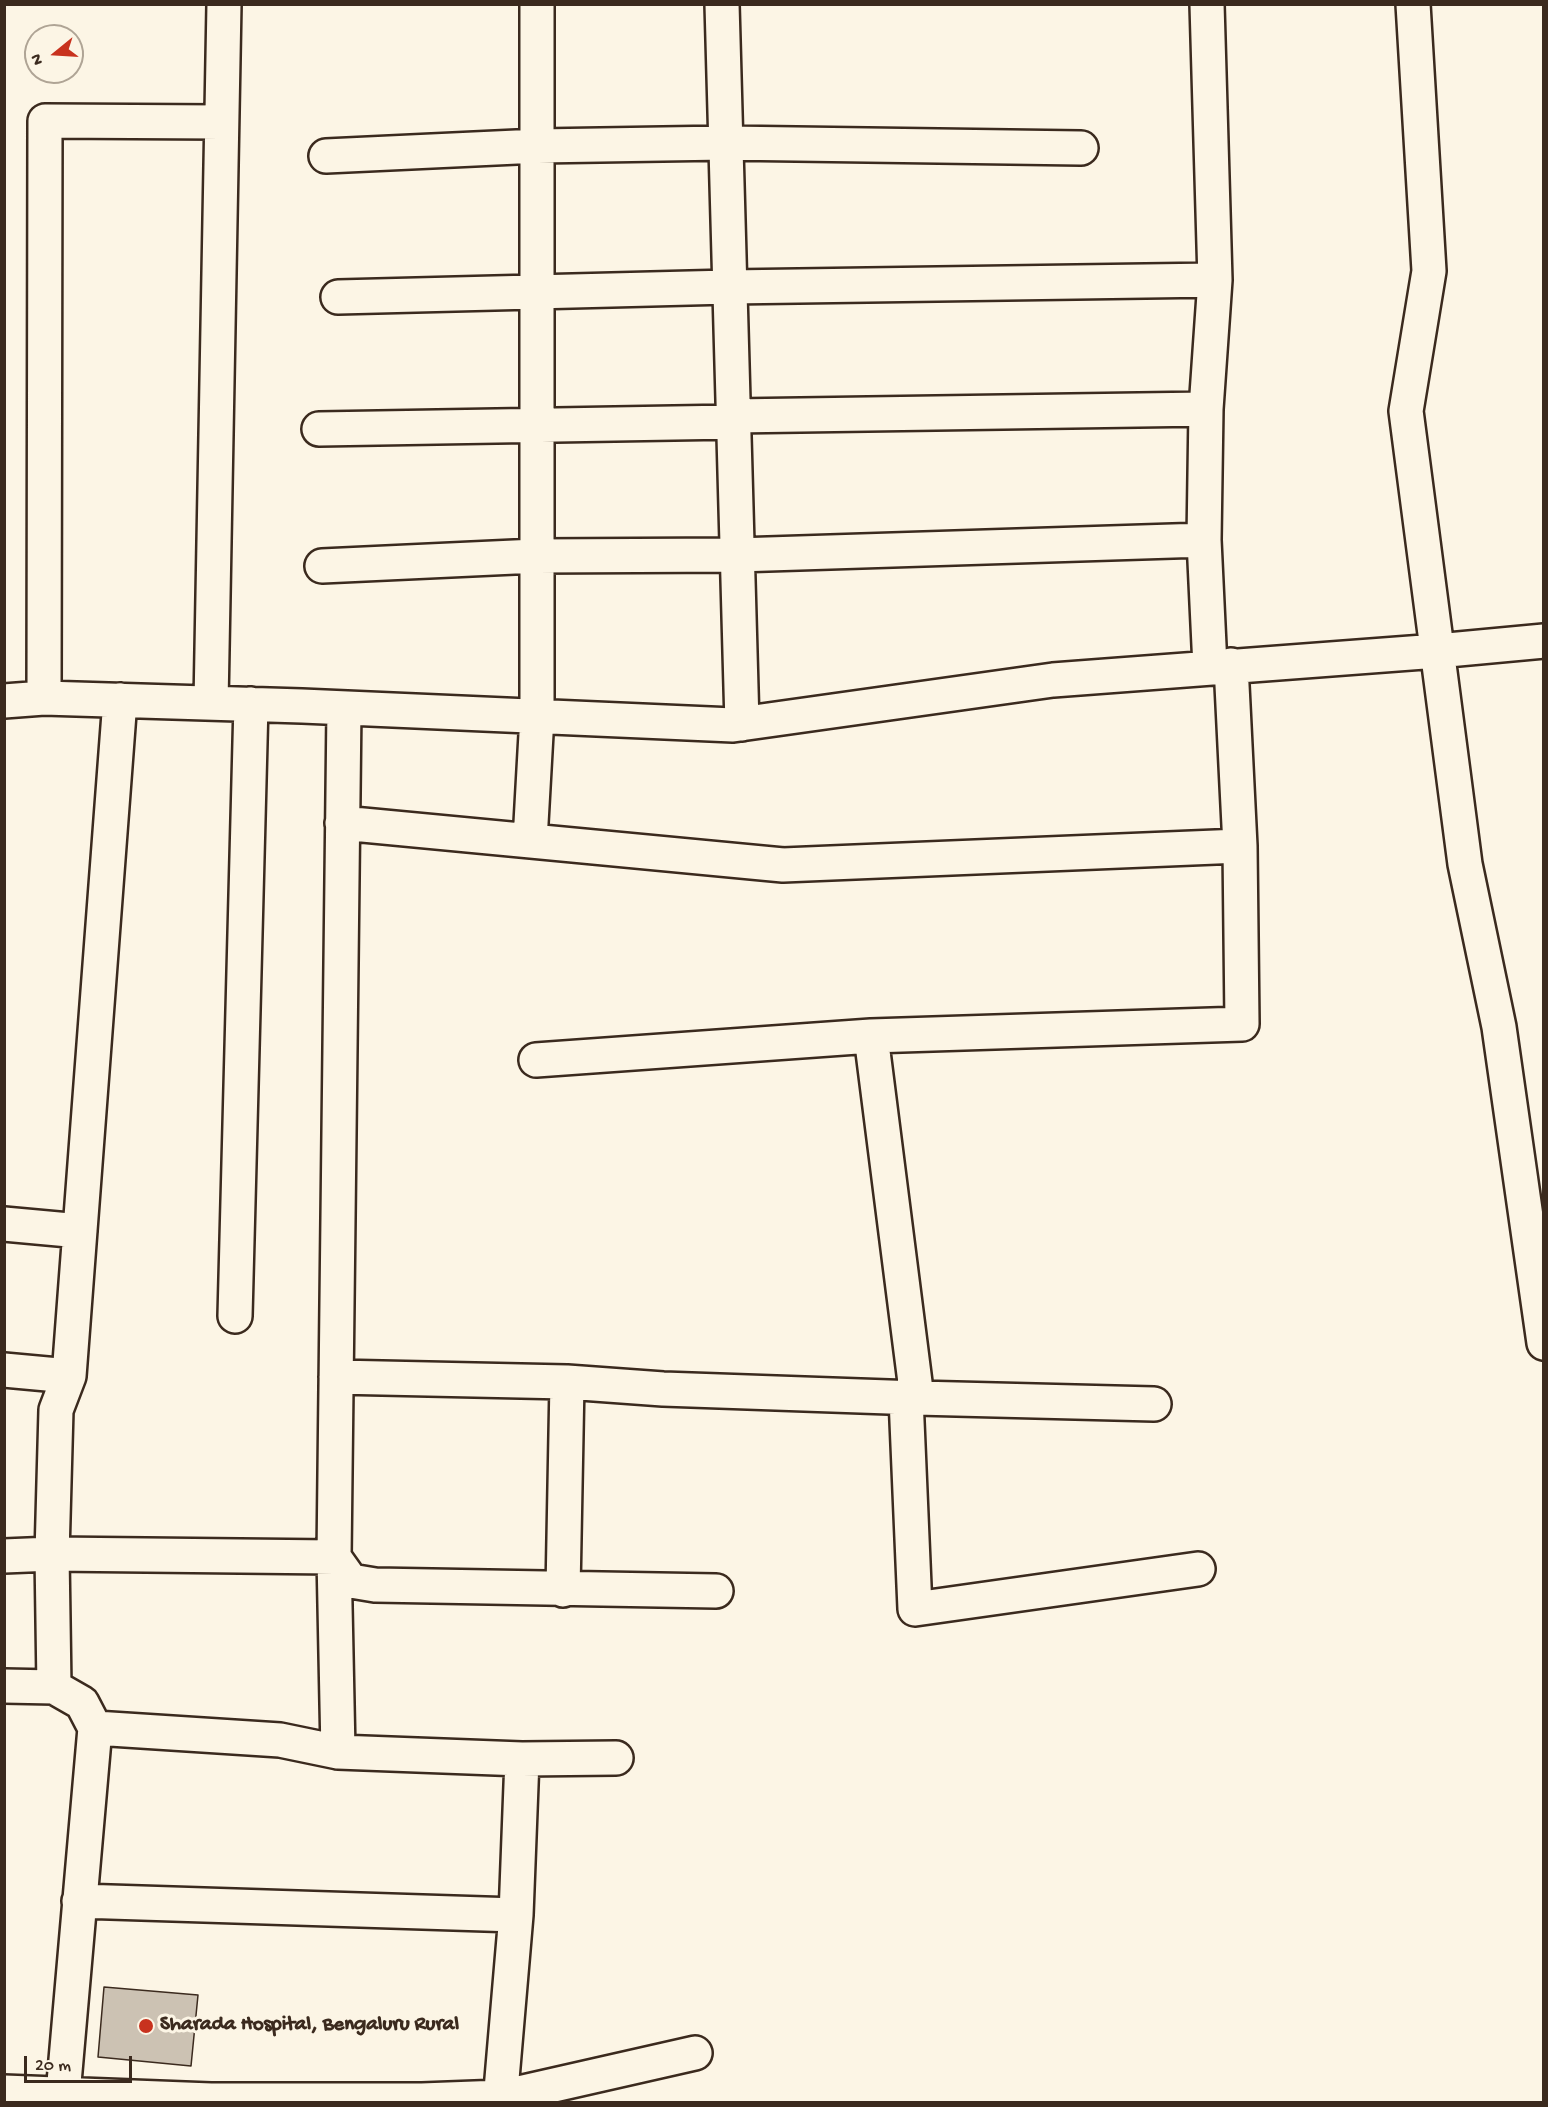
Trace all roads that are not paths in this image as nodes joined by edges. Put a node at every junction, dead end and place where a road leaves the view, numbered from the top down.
1 (224, 4) edge
2 (537, 4) edge
3 (722, 4) edge
4 (1208, 4) edge
5 (1413, 4) edge
6 (221, 122) junction
7 (725, 143) junction
8 (538, 146) junction
9 (1081, 148) dead end
10 (326, 156) dead end
11 (1215, 280) junction
12 (729, 287) junction
13 (537, 293) junction
14 (338, 297) dead end
15 (1206, 409) junction
16 (733, 419) junction
17 (536, 427) junction
18 (318, 429) dead end
19 (1204, 540) junction
20 (737, 555) junction
21 (536, 556) junction
22 (322, 566) dead end
23 (1543, 645) edge
24 (1437, 651) junction
25 (1220, 666) junction
26 (44, 698) junction
27 (120, 700) junction
28 (4, 701) edge
29 (211, 703) junction
30 (251, 704) junction
31 (344, 708) junction
32 (537, 716) junction
33 (742, 724) junction
34 (342, 823) junction
35 (530, 841) junction
36 (1240, 846) junction
37 (871, 1036) junction
38 (536, 1060) dead end
39 (4, 1224) edge
40 (80, 1231) junction
41 (235, 1316) dead end
42 (1544, 1343) edge
43 (4, 1370) edge
44 (69, 1376) junction
45 (336, 1377) junction
46 (567, 1382) junction
47 (911, 1398) junction
48 (1154, 1404) dead end
49 (52, 1554) junction
50 (4, 1556) edge
51 (334, 1557) junction
52 (1198, 1569) dead end
53 (563, 1590) junction
54 (716, 1591) dead end
55 (4, 1686) edge
56 (54, 1687) junction
57 (95, 1728) junction
58 (338, 1752) junction
59 (616, 1758) dead end
60 (522, 1759) junction
61 (80, 1901) junction
62 (516, 1915) junction
63 (695, 2053) dead end
64 (4, 2092) edge
65 (63, 2094) junction
66 (501, 2100) edge
67 (389, 2101) edge

1 - 6 street
2 - 8 street
3 - 7 street
4 - 11 street
5 - 24 street
6 - 26 street
6 - 29 street
7 - 8 street
7 - 9 street
7 - 12 street
8 - 10 street
8 - 13 street
11 - 12 street
11 - 15 street
12 - 13 street
12 - 16 street
13 - 14 street
13 - 17 street
15 - 16 street
15 - 19 street
16 - 17 street
16 - 20 street
17 - 18 street
17 - 21 street
19 - 20 street
19 - 25 street
20 - 21 street
20 - 33 street
21 - 22 street
21 - 32 street
23 - 24 street
24 - 25 street
24 - 42 street
25 - 33 street
25 - 36 street
26 - 27 street
26 - 28 street
27 - 29 street
27 - 40 street
29 - 30 street
30 - 31 street
30 - 41 street
31 - 32 street
31 - 34 street
32 - 33 street
32 - 35 street
34 - 35 street
34 - 45 street
35 - 36 street
36 - 37 street
37 - 38 street
37 - 47 street
39 - 40 street
40 - 44 street
43 - 44 street
44 - 49 street
45 - 46 street
45 - 51 street
46 - 47 street
46 - 53 street
47 - 48 street
47 - 52 street
49 - 50 street
49 - 51 street
49 - 56 street
51 - 53 street
51 - 58 street
53 - 54 street
55 - 56 street
56 - 57 street
57 - 58 street
57 - 61 street
58 - 60 street
59 - 60 street
60 - 62 street
61 - 62 street
61 - 65 street
62 - 66 street
63 - 66 street
64 - 65 street
65 - 67 street
66 - 67 street

